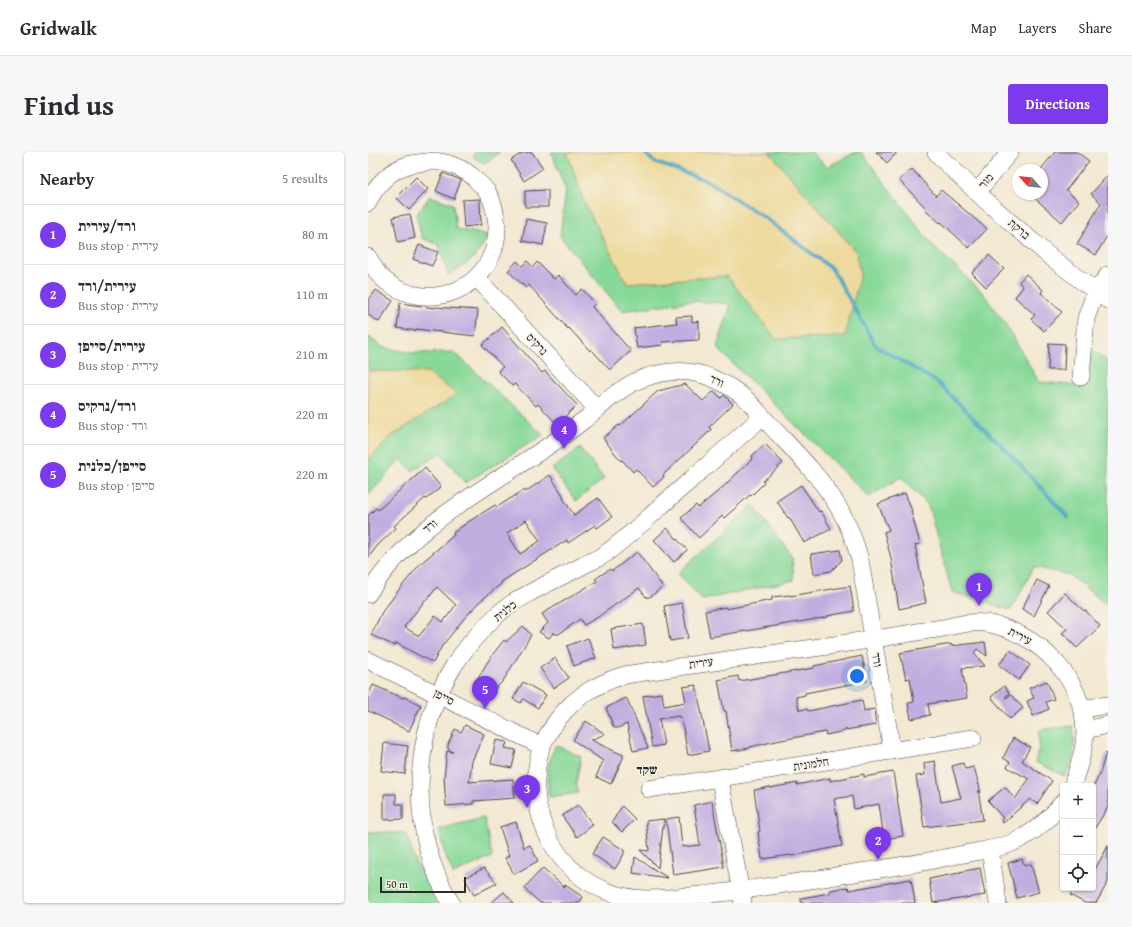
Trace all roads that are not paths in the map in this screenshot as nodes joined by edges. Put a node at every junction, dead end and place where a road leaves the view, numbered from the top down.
1 (936, 152) edge
2 (1010, 152) edge
3 (977, 192) junction
4 (368, 203) edge
5 (368, 257) edge
6 (1108, 275) edge
7 (477, 278) junction
8 (1102, 295) edge
9 (1081, 377) dead end
10 (597, 409) junction
11 (762, 417) junction
12 (368, 594) edge
13 (874, 639) junction
14 (368, 660) edge
15 (439, 694) junction
16 (1108, 704) edge
17 (1081, 709) junction
18 (1108, 726) edge
19 (1085, 730) junction
20 (974, 738) dead end
21 (541, 746) junction
22 (892, 751) junction
23 (720, 779) junction
24 (1073, 783) edge
25 (649, 789) dead end
26 (1060, 806) edge
27 (990, 849) junction
28 (742, 897) edge
29 (451, 903) edge
30 (998, 903) edge

1 - 3 street, ברקת
2 - 3 street, מור
3 - 8 street, ברקת
4 - 7 street
5 - 7 street
6 - 8 street
7 - 10 street, נרקיס
8 - 9 street
10 - 11 street, ורד
10 - 12 street, ורד
11 - 13 street, ורד
11 - 15 street, כלנית
13 - 17 street, עירית
13 - 21 street, עירית
13 - 22 street, ורד
14 - 15 street, סייפן
15 - 21 street, סייפן
15 - 29 street, כלנית
16 - 17 street
17 - 19 street, עירית
18 - 19 street
19 - 24 street, עירית
20 - 22 street, חלמונית
21 - 28 street, עירית
22 - 23 street, חלמונית
23 - 25 street, חלמונית
23 - 28 street
26 - 27 street, עירית
27 - 28 street, עירית
27 - 30 street

